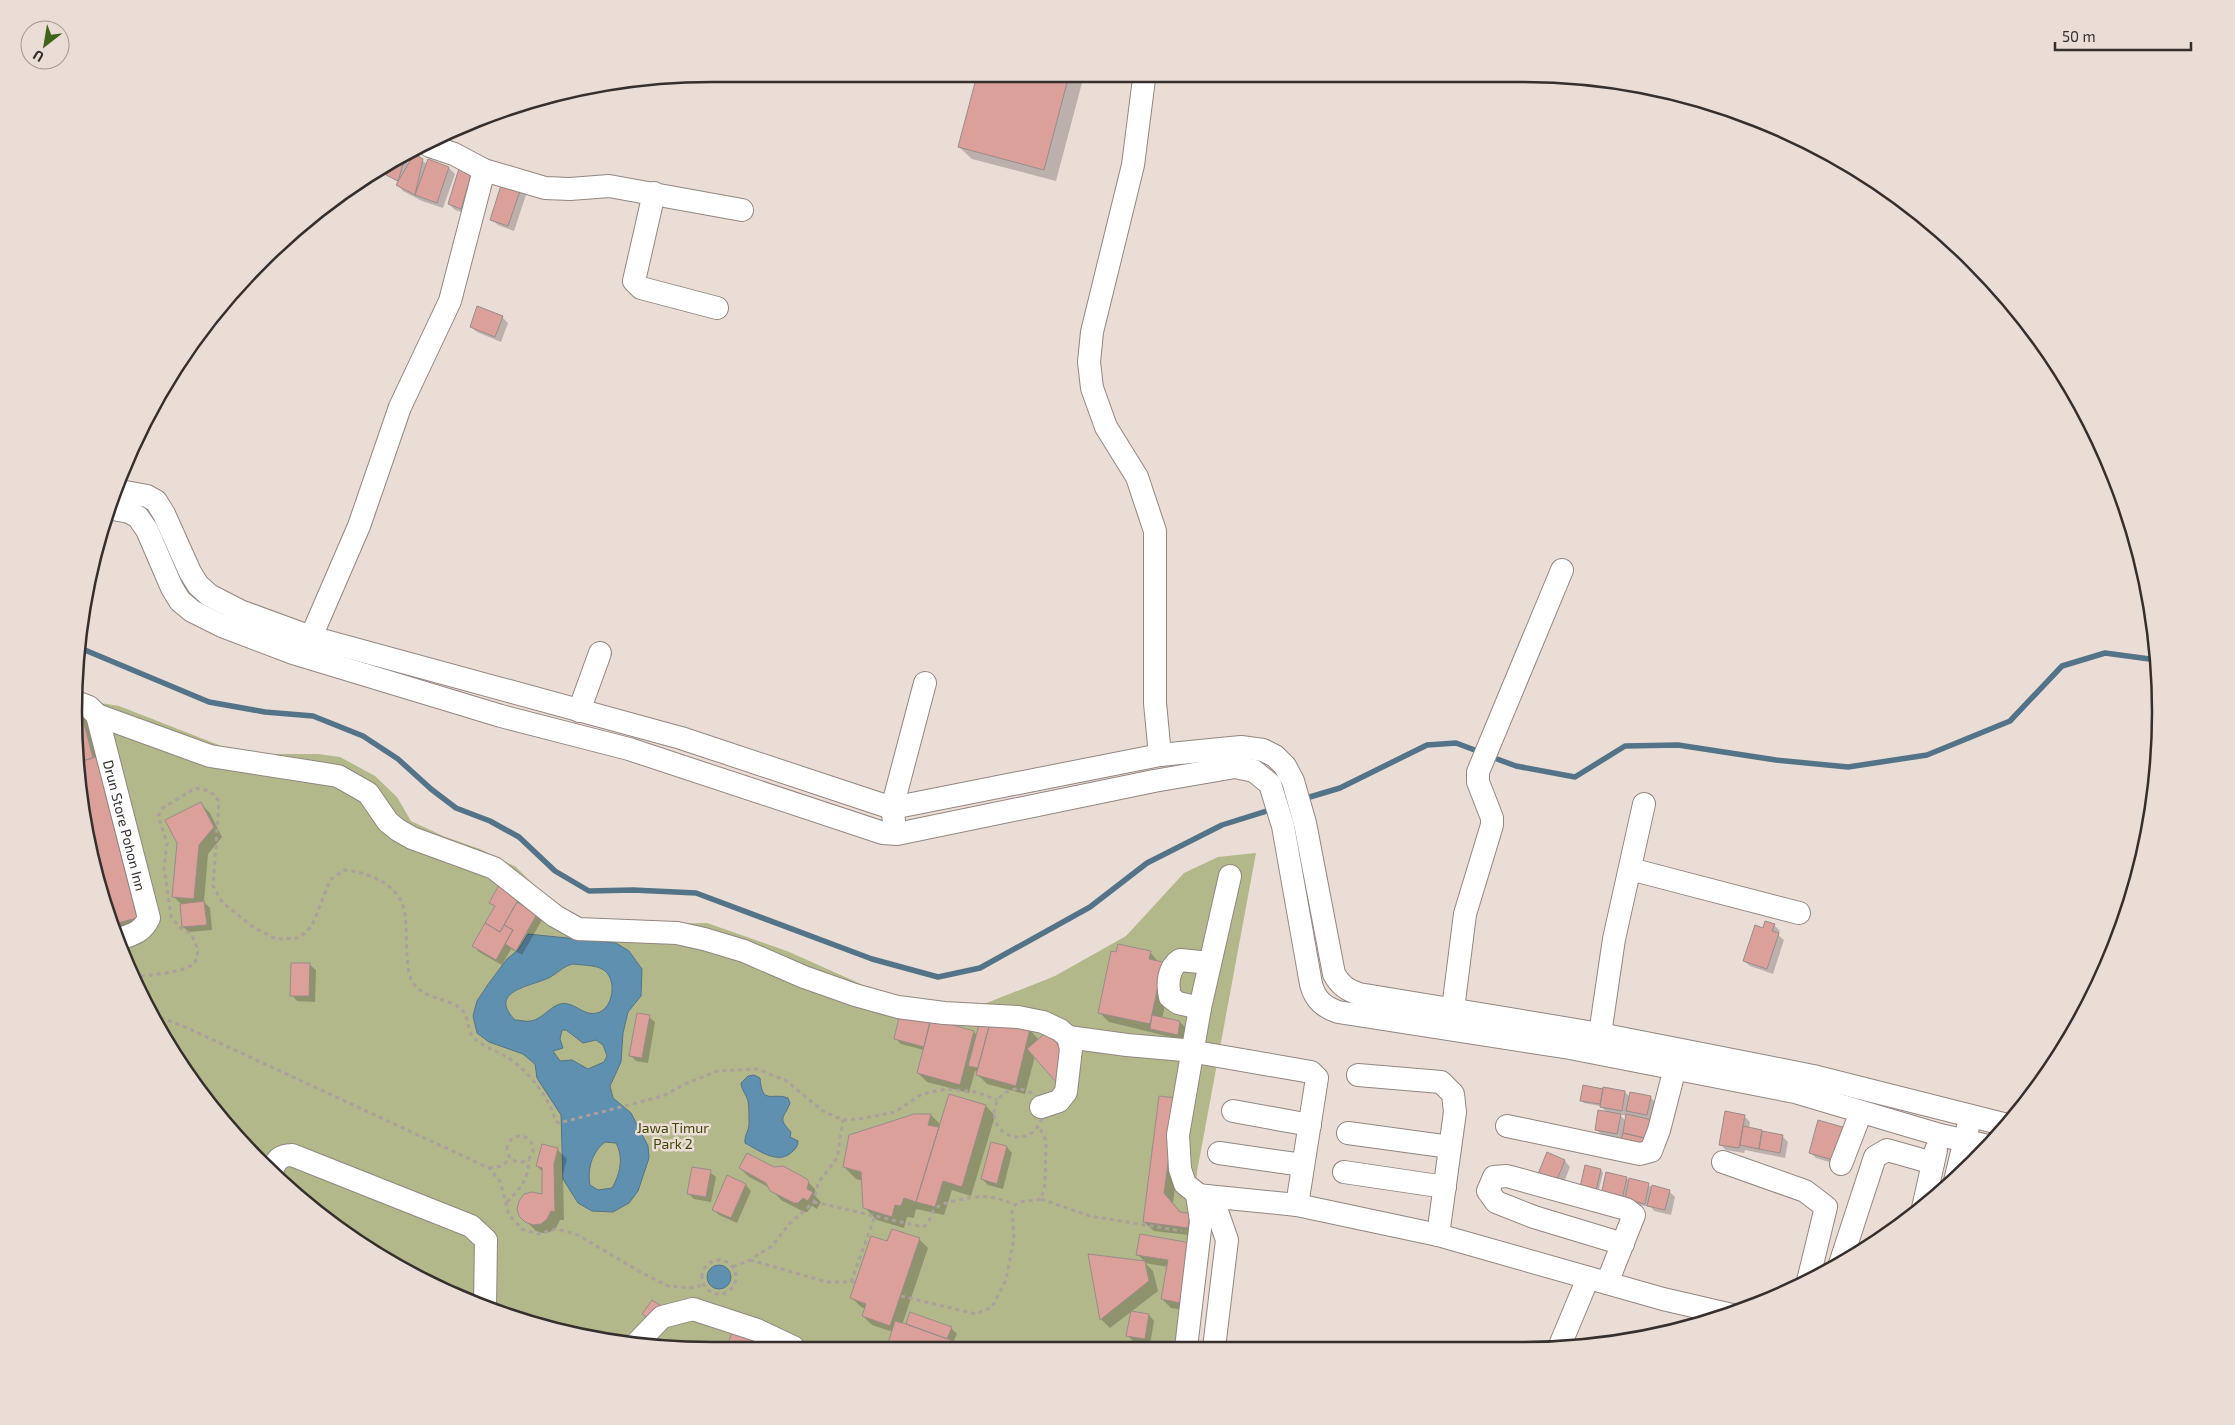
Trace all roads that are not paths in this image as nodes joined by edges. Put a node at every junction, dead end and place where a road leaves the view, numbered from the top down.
1 (1144, 82) edge
2 (434, 147) edge
3 (484, 170) junction
4 (654, 193) junction
5 (742, 210) dead end
6 (716, 308) dead end
7 (123, 491) edge
8 (116, 510) edge
9 (1562, 570) dead end
10 (311, 637) junction
11 (600, 653) dead end
12 (466, 678) junction
13 (925, 683) dead end
14 (510, 692) junction
15 (459, 702) junction
16 (82, 705) edge
17 (579, 711) junction
18 (97, 715) junction
19 (500, 716) junction
20 (1160, 755) junction
21 (1292, 780) junction
22 (1270, 784) junction
23 (1644, 804) dead end
24 (892, 808) junction
25 (1294, 825) junction
26 (897, 834) junction
27 (1630, 869) junction
28 (1230, 876) dead end
29 (1799, 913) dead end
30 (124, 937) edge
31 (1210, 963) junction
32 (1200, 1008) junction
33 (1452, 1009) junction
34 (1600, 1034) junction
35 (1068, 1037) junction
36 (1193, 1052) junction
37 (1675, 1068) junction
38 (1358, 1075) dead end
39 (1761, 1076) junction
40 (1945, 1110) junction
41 (1233, 1111) dead end
42 (1861, 1112) junction
43 (1970, 1116) junction
44 (1040, 1117) road end
45 (2000, 1123) edge
46 (1310, 1126) junction
47 (1507, 1126) dead end
48 (1348, 1133) dead end
49 (1940, 1135) junction
50 (1966, 1141) junction
51 (1981, 1144) edge
52 (1450, 1147) junction
53 (1219, 1153) dead end
54 (1723, 1162) dead end
55 (1933, 1163) junction
56 (274, 1164) edge
57 (1841, 1164) dead end
58 (1304, 1165) junction
59 (1960, 1165) edge
60 (1344, 1172) dead end
61 (1445, 1187) junction
62 (1197, 1195) junction
63 (1925, 1197) edge
64 (1297, 1205) junction
65 (1438, 1236) junction
66 (1623, 1244) junction
67 (1843, 1255) edge
68 (1810, 1273) edge
69 (1597, 1280) junction
70 (485, 1300) edge
71 (1718, 1311) edge
72 (642, 1338) edge
73 (1563, 1341) edge
74 (785, 1342) edge
75 (1187, 1342) edge
76 (1215, 1342) edge

1 - 20 street
2 - 3 street
3 - 4 street
3 - 10 street
4 - 5 street
4 - 6 street
7 - 10 street
8 - 15 street
9 - 33 street
10 - 12 street
11 - 17 street
12 - 14 street
12 - 15 street
13 - 24 street
14 - 17 street
14 - 19 street
15 - 19 street
16 - 18 street
17 - 24 street
18 - 30 street, Drun Store Pohon Inn
18 - 35 street
19 - 26 street
20 - 21 street
20 - 24 street
21 - 22 street
21 - 25 street
22 - 25 street
22 - 26 street
23 - 27 street
24 - 26 street
25 - 33 street
25 - 37 street
27 - 29 street
27 - 34 street
28 - 31 street
31 - 32 street
31 - 32 street
32 - 36 street
33 - 34 street
34 - 39 street
35 - 36 street
35 - 44 street
36 - 46 street
36 - 62 street
37 - 39 street
37 - 47 street
38 - 52 street
39 - 40 street
39 - 42 street
40 - 43 street
40 - 49 street
41 - 46 street
42 - 49 street
42 - 57 street
43 - 45 street
43 - 50 street
46 - 58 street
48 - 52 street
49 - 50 street
49 - 55 street
50 - 51 street
50 - 59 street
52 - 61 street
53 - 58 street
54 - 68 street
55 - 63 street
55 - 67 street
56 - 70 street
58 - 64 street
60 - 61 street
61 - 65 street
62 - 64 street
62 - 75 street
62 - 76 street
64 - 65 street
65 - 69 street
66 - 66 street
66 - 69 street
69 - 71 street
69 - 73 street
72 - 74 street

